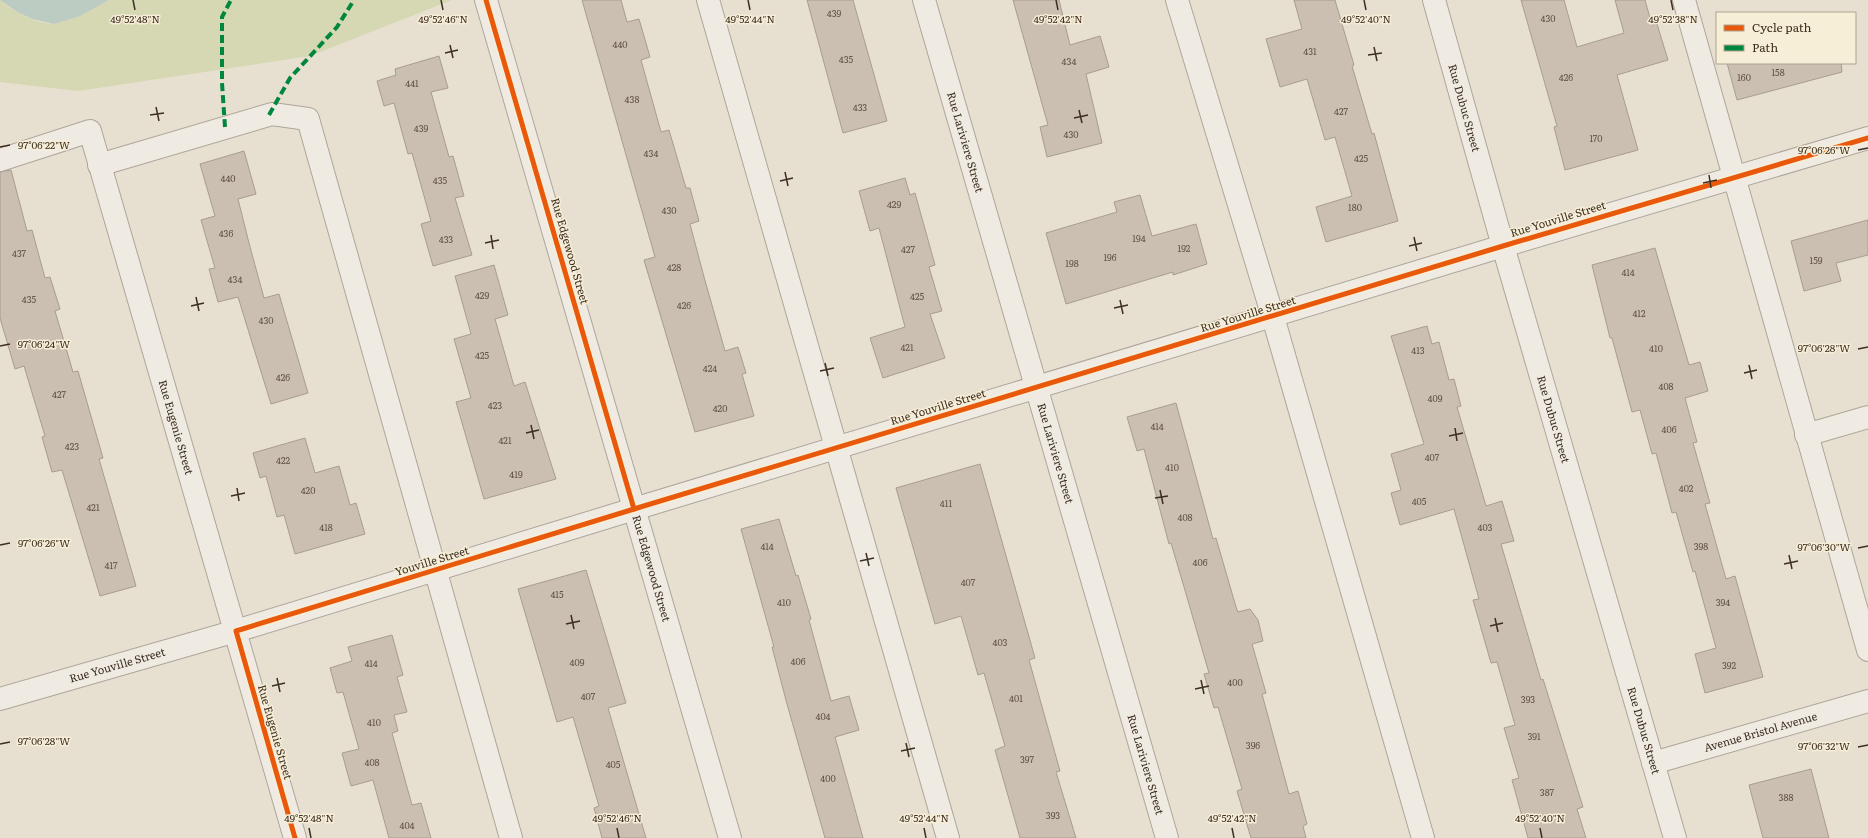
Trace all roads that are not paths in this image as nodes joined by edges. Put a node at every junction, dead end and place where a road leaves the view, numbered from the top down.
1 (486, 0) edge
2 (708, 0) edge
3 (924, 0) edge
4 (1177, 0) edge
5 (1434, 0) edge
6 (1684, 0) edge
7 (1868, 138) edge
8 (0, 160) edge
9 (99, 165) junction
10 (1735, 176) junction
11 (1503, 246) junction
12 (1273, 317) junction
13 (1036, 389) junction
14 (1868, 417) edge
15 (1806, 435) junction
16 (835, 448) junction
17 (634, 509) junction
18 (435, 571) junction
19 (236, 631) junction
20 (1868, 650) edge
21 (0, 699) edge
22 (1868, 701) edge
23 (1653, 763) junction
24 (295, 838) edge
25 (511, 838) edge
26 (730, 838) edge
27 (948, 838) edge
28 (1167, 838) edge
29 (1423, 838) edge
30 (1675, 838) edge

1 - 17 street, Rue Edgewood Street
2 - 16 street
3 - 13 street, Rue Lariviere Street
4 - 12 street
5 - 11 street, Rue Dubuc Street
6 - 10 street
7 - 10 street, Rue Youville Street
8 - 9 street, Rue Eugenie Street
9 - 18 street
9 - 19 street, Rue Eugenie Street
10 - 11 street, Rue Youville Street
10 - 15 street
11 - 12 street, Rue Youville Street
11 - 23 street, Rue Dubuc Street
12 - 13 street, Rue Youville Street
12 - 29 street
13 - 16 street, Rue Youville Street
13 - 28 street, Rue Lariviere Street
14 - 15 street
15 - 20 street
16 - 17 street, Rue Youville Street
16 - 27 street
17 - 18 street, Youville Street
17 - 26 street, Rue Edgewood Street
18 - 19 street, Youville Street
18 - 25 street
19 - 21 street, Rue Youville Street
19 - 24 street, Rue Eugenie Street
22 - 23 street, Avenue Bristol Avenue
23 - 30 street, Rue Dubuc Street

